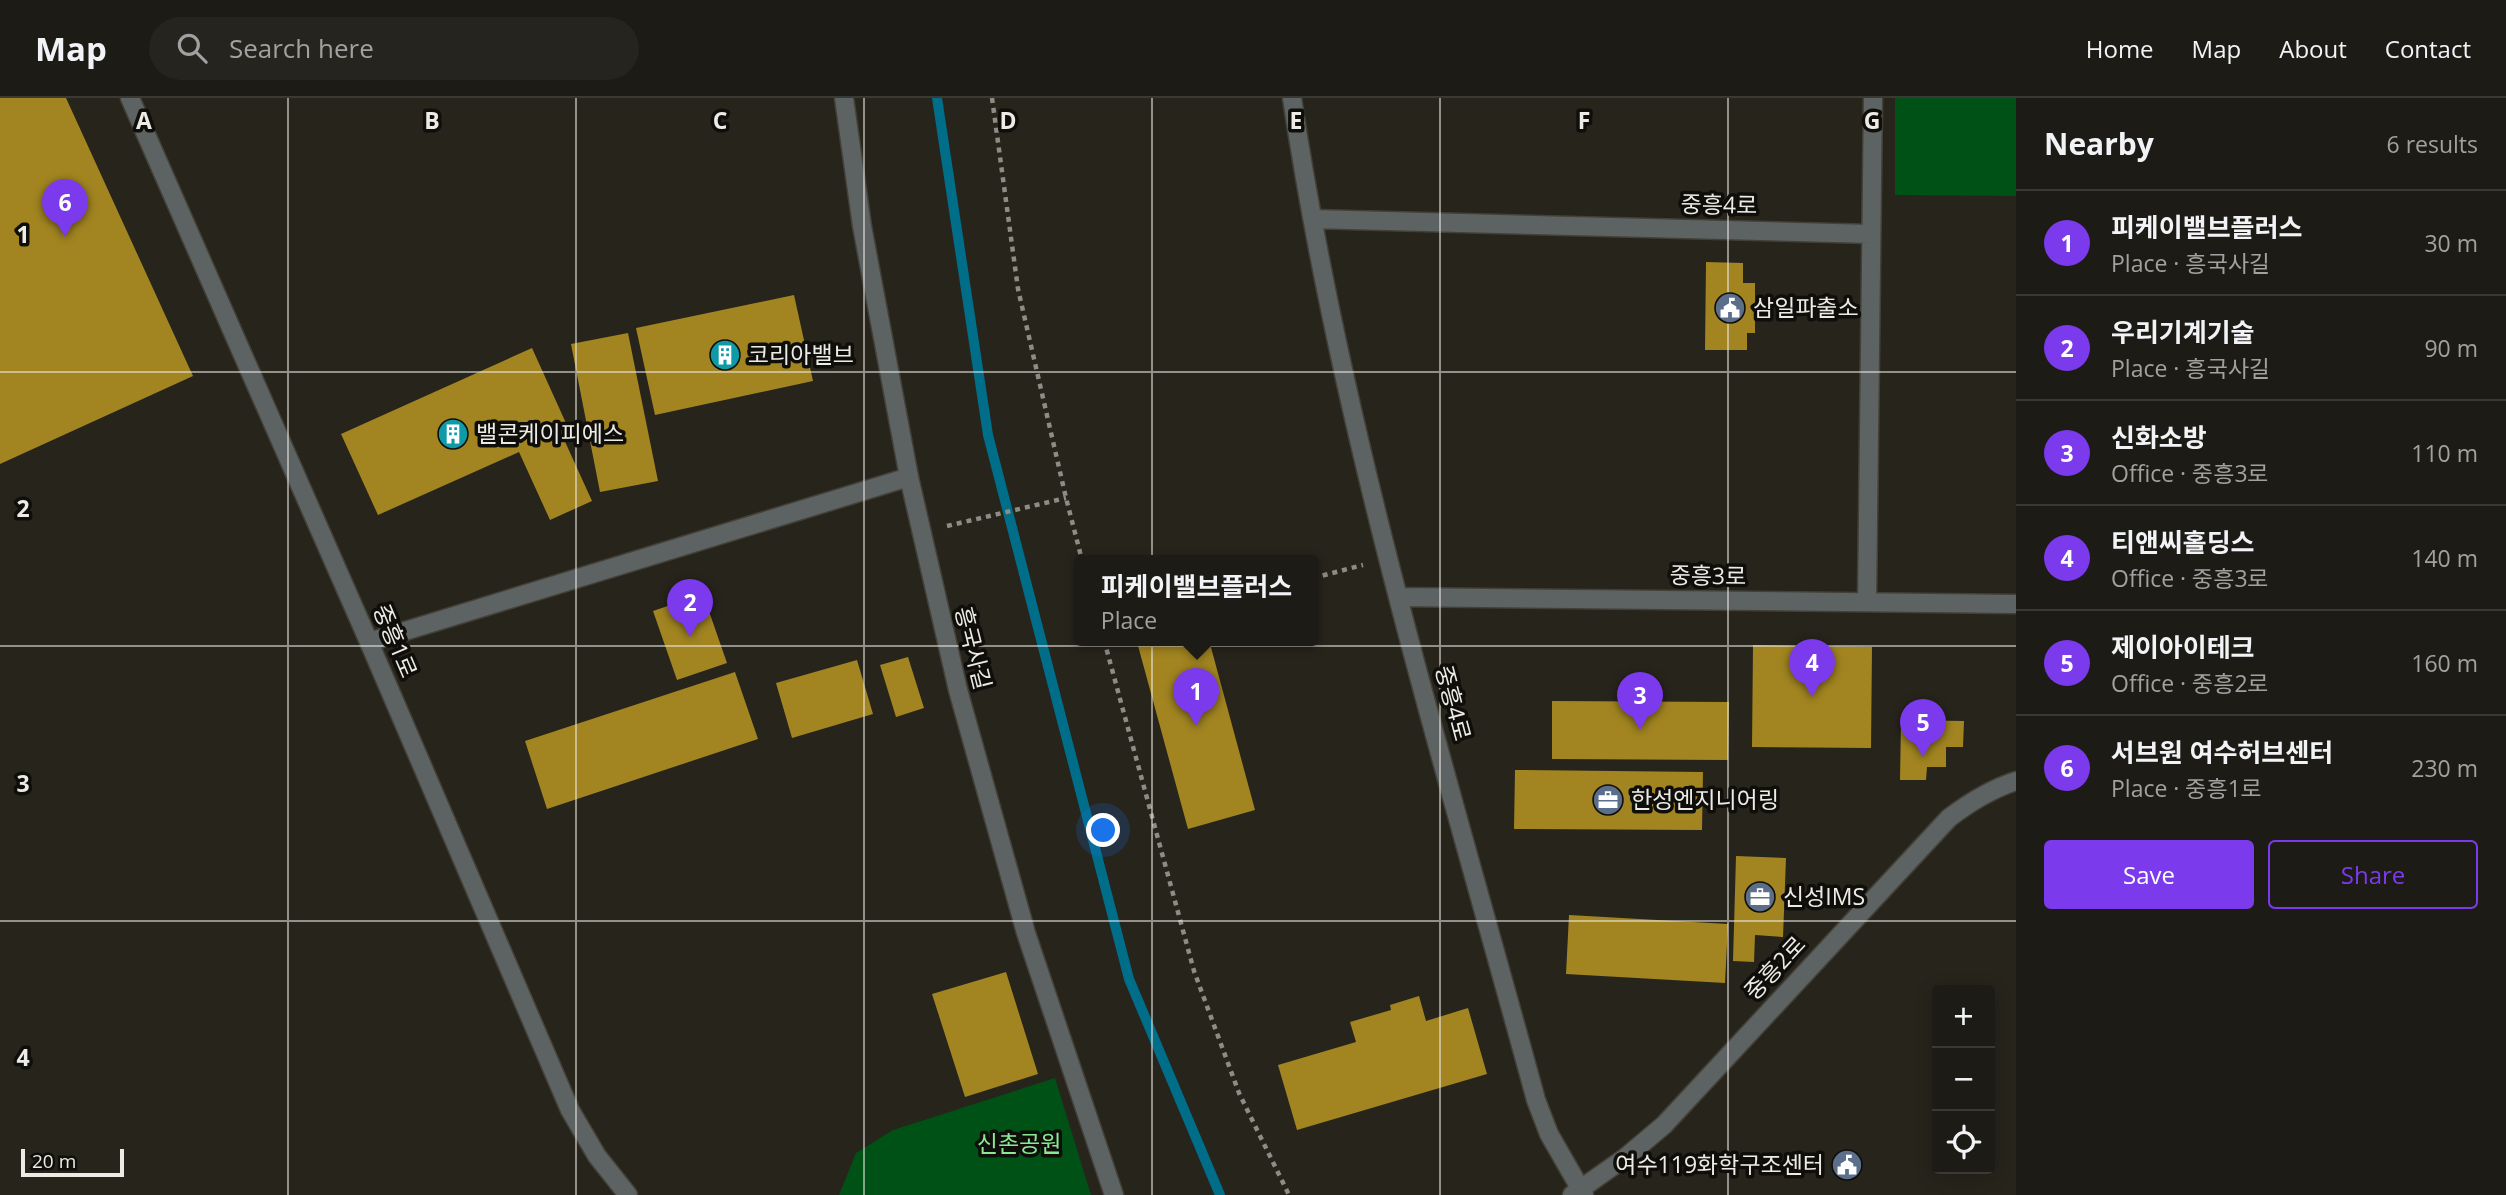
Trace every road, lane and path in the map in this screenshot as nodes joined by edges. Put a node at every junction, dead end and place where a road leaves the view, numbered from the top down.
1 (130, 98) edge
2 (844, 98) edge
3 (992, 98) edge
4 (1292, 98) edge
5 (1873, 98) edge
6 (1313, 219) junction
7 (1871, 234) junction
8 (909, 477) junction
9 (1066, 498) junction
10 (920, 533) junction
11 (1081, 555) edge
12 (1389, 559) junction
13 (1319, 576) edge
14 (1399, 597) junction
15 (1867, 602) junction
16 (2016, 604) edge
17 (369, 642) junction
18 (1106, 646) edge
19 (2016, 780) edge
20 (1579, 1193) edge
21 (628, 1195) edge
22 (1114, 1195) edge
23 (1289, 1195) edge

1 - 17 street, 중흥1로
2 - 8 street, 흥국사길
3 - 9 path
4 - 6 street, 중흥4로
5 - 7 street
6 - 7 street, 중흥4로
6 - 12 street, 중흥4로
7 - 15 street
8 - 10 street, 흥국사길
8 - 17 street
9 - 10 path
9 - 11 path
10 - 22 street, 흥국사길
12 - 13 path
12 - 14 street, 중흥4로
14 - 15 street, 중흥3로
14 - 20 street, 중흥4로
15 - 16 street, 중흥3로
17 - 21 street, 중흥1로
18 - 23 path
19 - 20 street, 중흥2로

